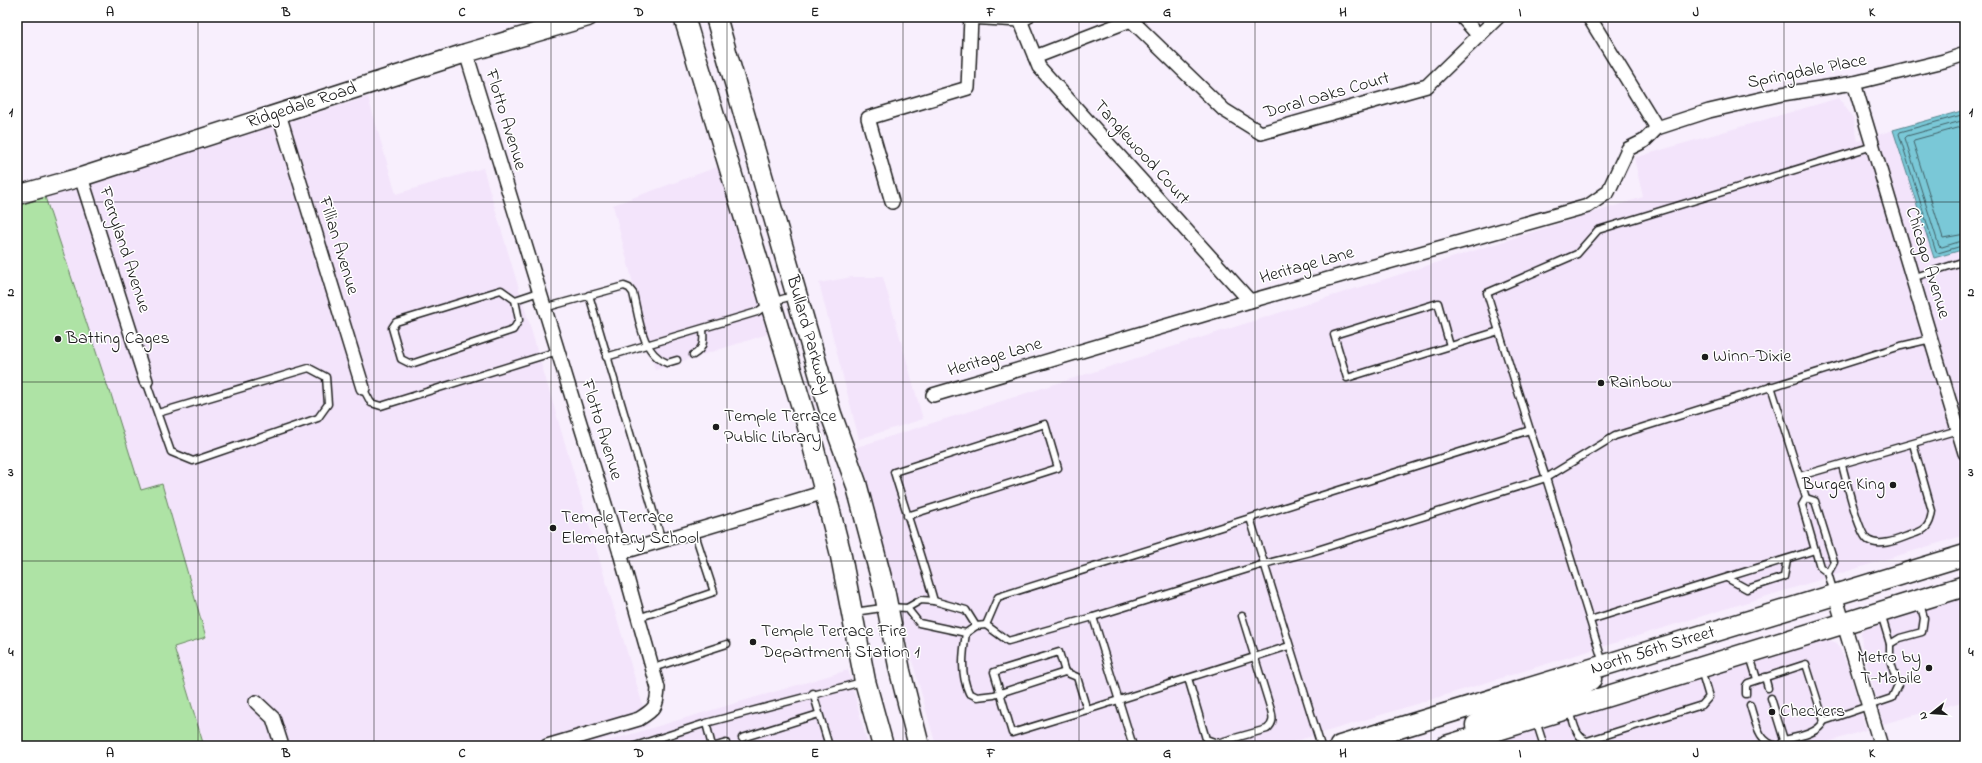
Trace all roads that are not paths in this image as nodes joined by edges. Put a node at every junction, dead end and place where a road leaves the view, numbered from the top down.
1 (588, 17) edge
2 (684, 17) edge
3 (716, 17) edge
4 (970, 17) edge
5 (1462, 17) edge
6 (1498, 17) edge
7 (1589, 17) edge
8 (1024, 18) edge
9 (1132, 18) edge
10 (1479, 36) junction
11 (466, 53) junction
12 (1965, 54) edge
13 (1035, 57) junction
14 (1854, 83) junction
15 (279, 114) junction
16 (1657, 128) junction
17 (1873, 146) junction
18 (81, 176) junction
19 (17, 195) edge
20 (892, 202) dead end
21 (1965, 261) edge
22 (1912, 278) junction
23 (539, 292) junction
24 (796, 295) junction
25 (589, 296) junction
26 (515, 300) junction
27 (1250, 301) junction
28 (771, 302) junction
29 (544, 308) junction
30 (703, 329) junction
31 (1499, 331) junction
32 (1931, 339) junction
33 (646, 345) junction
34 (1450, 346) junction
35 (558, 350) junction
36 (693, 355) dead end
37 (606, 357) junction
38 (677, 360) dead end
39 (146, 381) joint
40 (1772, 386) junction
41 (363, 388) joint
42 (932, 395) dead end
43 (158, 414) junction
44 (1962, 429) edge
45 (1530, 430) junction
46 (1913, 444) junction
47 (1965, 453) edge
48 (1842, 465) junction
49 (1800, 476) junction
50 (1546, 478) junction
51 (825, 492) junction
52 (1806, 498) junction
53 (907, 516) junction
54 (1250, 518) junction
55 (694, 531) junction
56 (662, 541) junction
57 (1815, 550) junction
58 (620, 553) junction
59 (1965, 554) edge
60 (1787, 559) junction
61 (1264, 564) junction
62 (1828, 573) junction
63 (1727, 578) junction
64 (1965, 586) edge
65 (1834, 595) junction
66 (1919, 600) junction
67 (934, 601) junction
68 (898, 608) junction
69 (852, 612) junction
70 (1880, 612) junction
71 (1242, 616) dead end
72 (638, 618) junction
73 (1092, 618) junction
74 (1590, 620) junction
75 (1842, 624) junction
76 (986, 625) junction
77 (976, 626) junction
78 (966, 634) junction
79 (726, 644) dead end
80 (1890, 644) junction
81 (1289, 646) junction
82 (1749, 652) junction
83 (1255, 657) junction
84 (1604, 666) junction
85 (1701, 667) junction
86 (653, 668) junction
87 (1065, 672) junction
88 (1765, 677) junction
89 (1188, 678) junction
90 (1757, 679) junction
91 (865, 681) junction
92 (1768, 688) dead end
93 (813, 693) junction
94 (1000, 693) junction
95 (1746, 694) dead end
96 (1771, 698) dead end
97 (1118, 701) junction
98 (256, 702) dead end
99 (1750, 705) dead end
100 (1869, 707) junction
101 (1569, 708) junction
102 (1087, 710) junction
103 (819, 714) junction
104 (1535, 718) junction
105 (1824, 721) junction
106 (706, 722) junction
107 (742, 738) dead end
108 (1478, 738) junction
109 (1784, 740) junction
110 (1367, 741) edge
111 (726, 743) dead end
112 (282, 746) edge
113 (547, 746) edge
114 (635, 746) edge
115 (712, 746) edge
116 (716, 746) edge
117 (829, 746) edge
118 (883, 746) edge
119 (920, 746) edge
120 (1133, 746) edge
121 (1320, 746) edge
122 (1340, 746) edge
123 (1446, 746) edge
124 (1544, 746) edge
125 (1881, 746) edge

1 - 11 street, Ridgedale Road
2 - 28 main road, Bullard Parkway
3 - 24 main road, Bullard Parkway
4 - 8 street
4 - 20 street
5 - 10 street
6 - 10 street, Doral Oaks Court
7 - 16 street
8 - 13 street, Tanglewood Court
9 - 10 street, Doral Oaks Court
9 - 13 street
11 - 15 street, Ridgedale Road
11 - 23 street, Flotto Avenue
12 - 14 street, Springdale Place
13 - 27 street, Tanglewood Court
14 - 16 street, Springdale Place
14 - 17 street, Chicago Avenue
15 - 18 street, Ridgedale Road
15 - 41 street, Fillian Avenue
16 - 27 street, Heritage Lane
17 - 22 street, Chicago Avenue
17 - 31 lane
18 - 19 street, Ridgedale Road
18 - 39 street, Ferryland Avenue
21 - 22 lane
22 - 32 street, Chicago Avenue
23 - 26 lane
23 - 29 street, Flotto Avenue
24 - 28 lane
24 - 68 main road, Bullard Parkway
25 - 29 lane
25 - 33 lane
25 - 37 lane
26 - 26 lane
27 - 42 street, Heritage Lane
28 - 30 lane
28 - 51 main road, Bullard Parkway
29 - 35 street, Flotto Avenue
30 - 33 lane
30 - 36 lane
31 - 34 lane
31 - 45 lane
32 - 40 lane
32 - 44 street, Chicago Avenue
33 - 37 lane
33 - 38 lane
34 - 34 lane
35 - 41 lane
35 - 58 street, Flotto Avenue
37 - 56 lane
39 - 43 lane
40 - 49 lane
40 - 50 lane
43 - 43 lane
44 - 46 lane
44 - 47 street, Chicago Avenue
45 - 50 lane
45 - 54 lane
46 - 48 lane
46 - 48 lane
48 - 49 lane
49 - 52 lane
50 - 61 lane
50 - 74 lane
51 - 55 street
51 - 69 main road, Bullard Parkway
52 - 57 lane
52 - 62 lane
53 - 53 lane
53 - 67 lane
54 - 61 lane
54 - 76 lane
55 - 56 street
55 - 72 lane
56 - 58 street
57 - 60 lane
57 - 62 lane
58 - 72 street, Flotto Avenue
59 - 65 main road, North 56th Street
60 - 63 lane
60 - 63 lane
61 - 73 lane
61 - 81 lane
62 - 65 lane
63 - 74 lane
64 - 66 main road, North 56th Street
65 - 75 street
65 - 84 main road, North 56th Street
66 - 70 main road, North 56th Street
66 - 80 lane
67 - 68 lane
67 - 77 lane
68 - 69 lane
68 - 78 lane
68 - 119 main road, Bullard Parkway
69 - 91 main road, Bullard Parkway
70 - 75 main road, North 56th Street
70 - 80 lane
71 - 83 lane
72 - 86 street, Flotto Avenue
73 - 76 lane
73 - 97 lane
74 - 84 lane
75 - 82 main road, North 56th Street
75 - 100 street
76 - 77 lane
77 - 78 lane
78 - 94 lane
79 - 86 lane
80 - 100 lane
81 - 83 lane
81 - 121 lane
82 - 85 main road, North 56th Street
82 - 90 lane
83 - 89 lane
83 - 89 lane
84 - 108 main road
84 - 110 main road, North 56th Street
85 - 101 main road, North 56th Street
85 - 101 lane
86 - 113 street, Flotto Avenue
87 - 94 lane
87 - 94 lane
87 - 102 lane
88 - 90 lane
88 - 92 lane
88 - 105 lane
89 - 97 lane
90 - 95 lane
91 - 93 lane
91 - 118 main road, Bullard Parkway
93 - 103 lane
93 - 106 lane
94 - 102 lane
96 - 109 lane
97 - 102 lane
97 - 120 lane
98 - 112 street
99 - 109 lane
100 - 105 lane
100 - 125 street
101 - 104 main road, North 56th Street
103 - 107 lane
103 - 117 lane
104 - 108 main road, North 56th Street
104 - 124 lane
105 - 109 lane
106 - 114 lane
106 - 115 lane
108 - 123 main road, North 56th Street
110 - 122 main road, North 56th Street
111 - 116 lane

